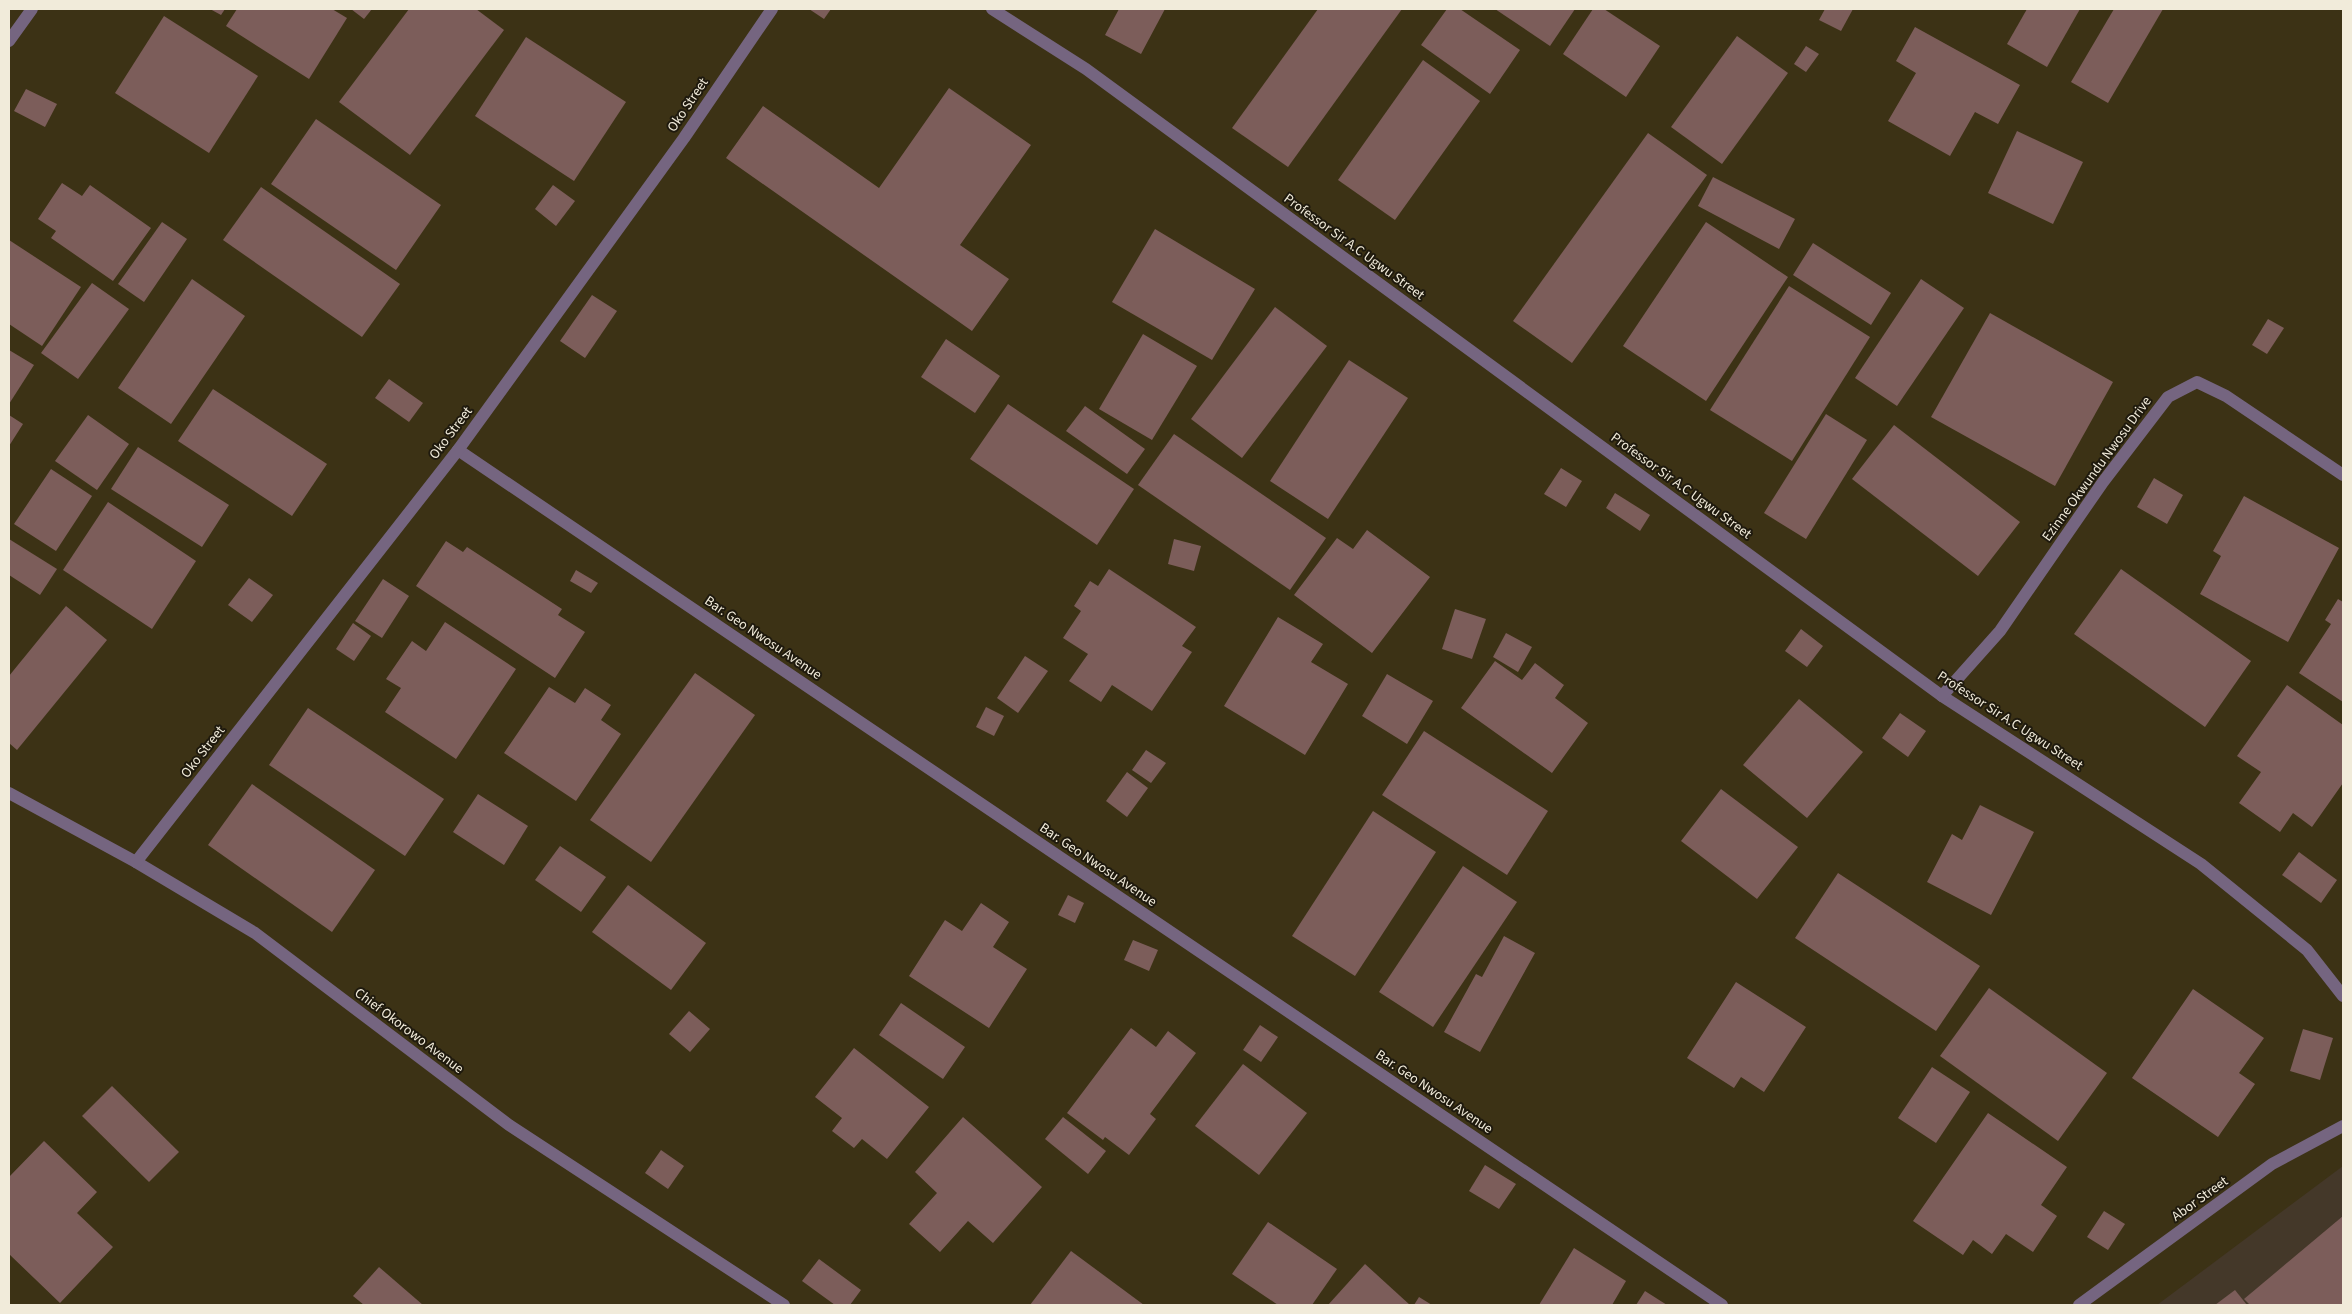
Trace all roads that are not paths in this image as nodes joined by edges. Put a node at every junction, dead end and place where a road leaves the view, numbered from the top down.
1 (32, 9) edge
2 (772, 9) edge
3 (992, 9) edge
4 (9, 41) edge
5 (458, 450) junction
6 (2343, 475) edge
7 (1942, 696) junction
8 (9, 793) edge
9 (136, 862) junction
10 (2343, 996) edge
11 (2343, 1126) edge
12 (784, 1305) edge
13 (1722, 1305) edge
14 (2079, 1305) edge

1 - 4 street
2 - 5 street, Oko Street
3 - 7 street, Professor Sir A.C Ugwu Street
5 - 9 street, Oko Street
5 - 13 street, Bar. Geo Nwosu Avenue
6 - 7 street, Ezinne Okwundu Nwosu Drive
7 - 10 street, Professor Sir A.C Ugwu Street
8 - 9 street, Chief Okorowo Avenue
9 - 12 street, Chief Okorowo Avenue
11 - 14 street, Abor Street

